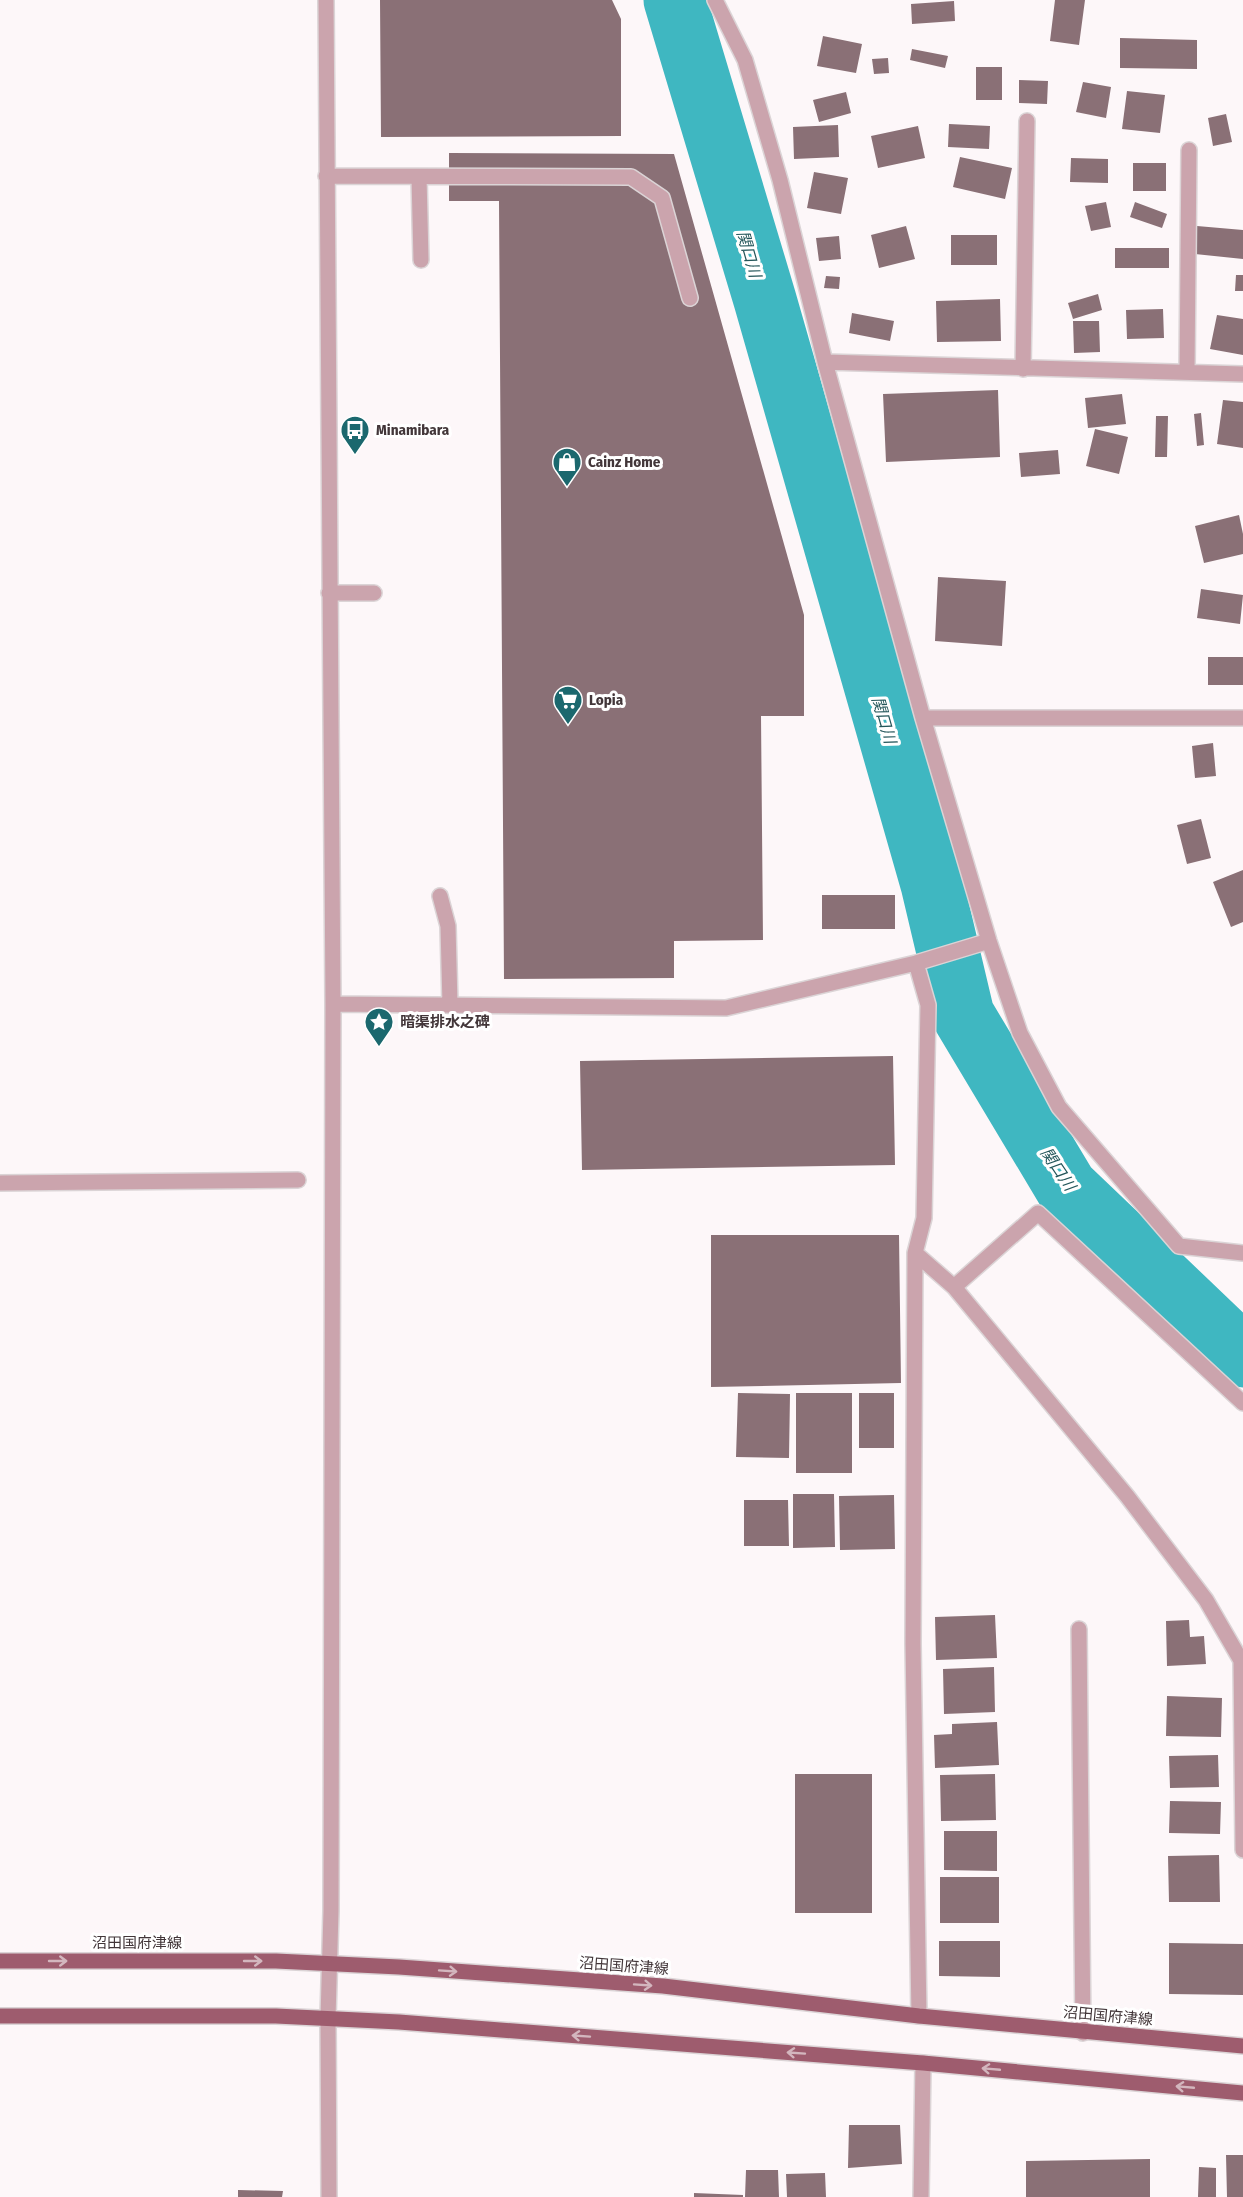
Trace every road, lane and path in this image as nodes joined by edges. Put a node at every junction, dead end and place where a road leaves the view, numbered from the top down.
1 (326, 0) edge
2 (715, 0) edge
3 (1027, 121) dead end
4 (1189, 150) dead end
5 (326, 176) junction
6 (419, 177) junction
7 (421, 260) dead end
8 (690, 298) dead end
9 (825, 362) junction
10 (1023, 369) junction
11 (1187, 372) junction
12 (1243, 374) edge
13 (329, 593) junction
14 (374, 593) dead end
15 (923, 718) junction
16 (1243, 718) edge
17 (440, 896) dead end
18 (989, 941) junction
19 (916, 963) junction
20 (333, 1004) junction
21 (450, 1005) junction
22 (298, 1180) dead end
23 (0, 1183) edge
24 (915, 1253) junction
25 (1243, 1253) edge
26 (954, 1287) junction
27 (1243, 1403) edge
28 (1079, 1629) dead end
29 (1242, 1662) edge
30 (1243, 1850) edge
31 (0, 1961) edge
32 (330, 1964) junction
33 (0, 2016) edge
34 (919, 2016) junction
35 (328, 2018) junction
36 (1083, 2033) junction
37 (1243, 2046) edge
38 (923, 2063) junction
39 (1243, 2093) edge
40 (329, 2197) edge
41 (921, 2197) edge

1 - 5 street
2 - 9 street
3 - 10 street
4 - 11 street
5 - 6 street
5 - 13 street
6 - 7 street
6 - 8 street
9 - 10 street
9 - 15 street
10 - 11 street
11 - 12 street
13 - 14 street
13 - 20 street
15 - 16 street
15 - 18 street
17 - 21 street
18 - 19 street
18 - 25 street
19 - 21 street
19 - 24 street
20 - 21 street
20 - 32 street
22 - 23 street
24 - 26 street
24 - 34 street
26 - 27 street
26 - 29 street
28 - 36 street
29 - 30 street
31 -> 32 main road, 沼田国府津線
32 -> 34 main road, 沼田国府津線
32 - 35 street
33 - 35 main road
34 - 36 main road, 沼田国府津線
38 -> 35 main road
35 - 40 street
36 - 37 main road, 沼田国府津線
39 -> 38 main road
38 - 41 street

